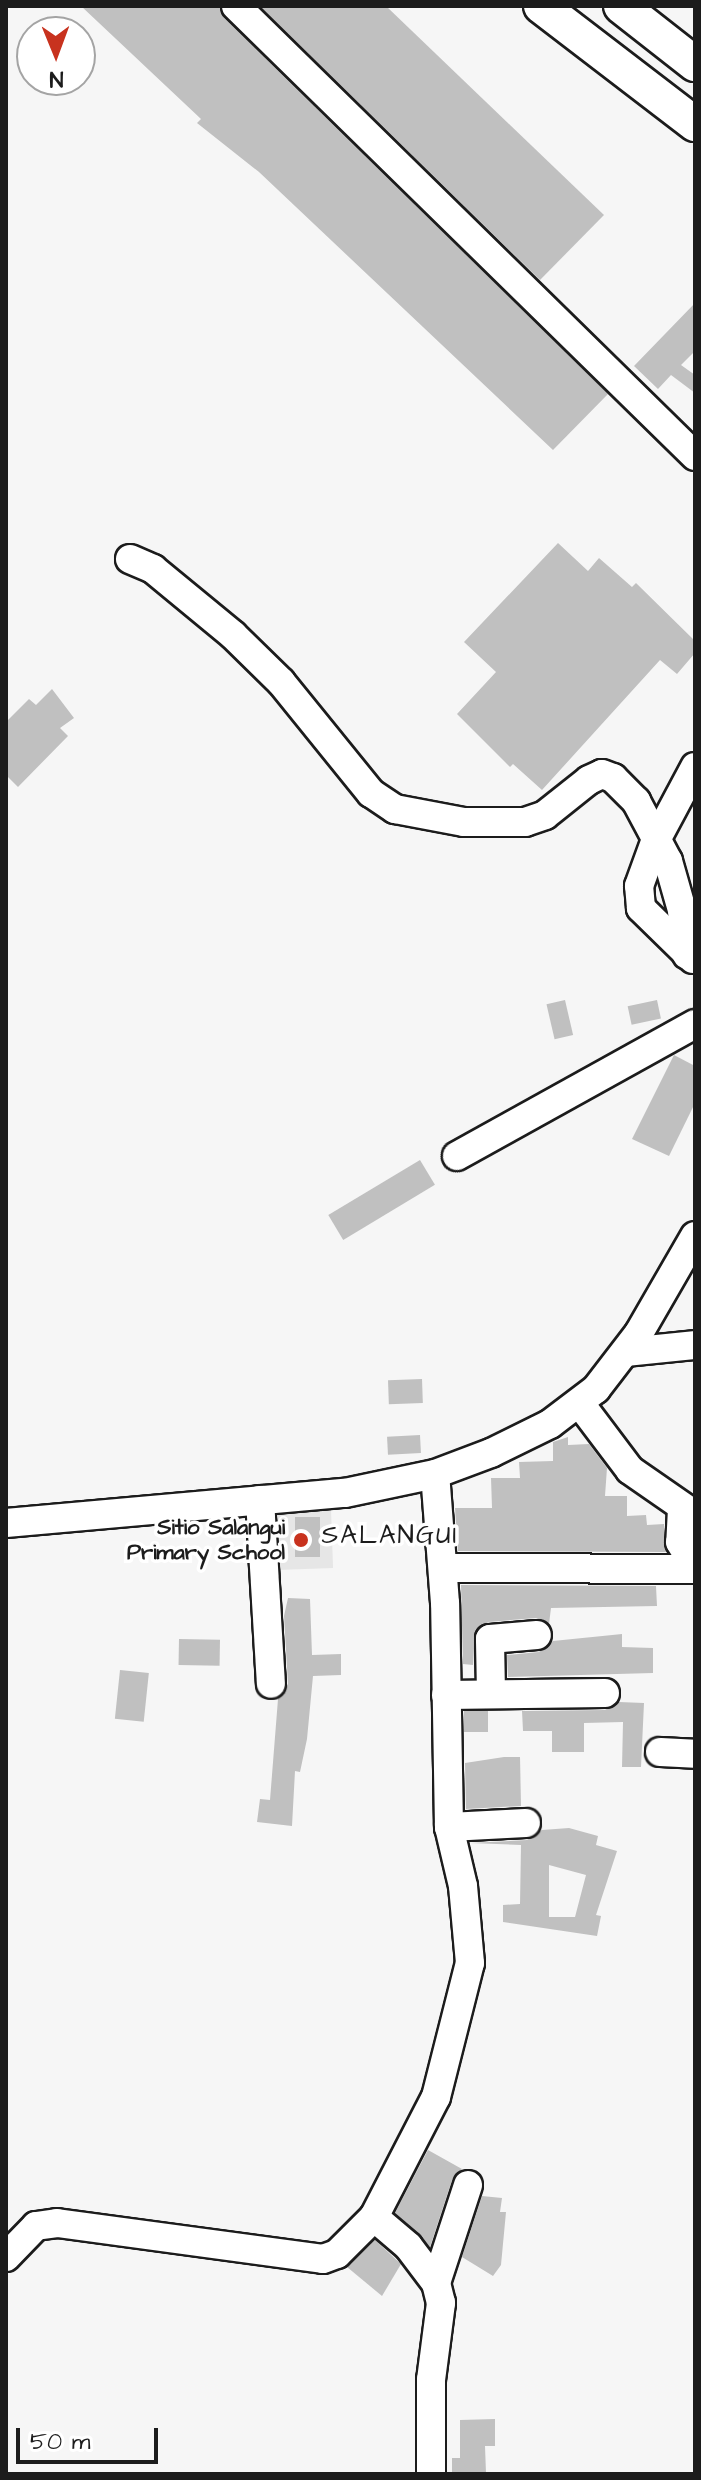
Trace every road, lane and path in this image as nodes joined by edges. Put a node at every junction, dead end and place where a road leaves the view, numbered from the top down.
1 (236, 6) edge
2 (541, 6) edge
3 (621, 6) edge
4 (695, 64) edge
5 (695, 124) edge
6 (695, 456) edge
7 (130, 559) dead end
8 (695, 767) edge
9 (655, 842) junction
10 (691, 958) edge
11 (695, 1024) edge
12 (457, 1156) dead end
13 (695, 1236) edge
14 (683, 1282) edge
15 (695, 1345) edge
16 (627, 1352) junction
17 (581, 1405) junction
18 (435, 1474) junction
19 (260, 1500) junction
20 (689, 1512) edge
21 (6, 1523) edge
22 (443, 1568) junction
23 (695, 1568) edge
24 (537, 1635) dead end
25 (271, 1684) dead end
26 (490, 1686) junction
27 (605, 1693) dead end
28 (447, 1694) junction
29 (660, 1752) dead end
30 (695, 1754) edge
31 (526, 1823) dead end
32 (449, 1827) junction
33 (468, 2185) dead end
34 (374, 2217) junction
35 (6, 2257) edge
36 (436, 2283) junction
37 (431, 2474) edge

1 - 6 street
2 - 5 main road
3 - 4 main road
7 - 9 street
8 - 9 street
9 - 10 street
9 - 10 street
11 - 12 street
13 - 14 street
14 - 16 street
15 - 16 street
16 - 17 street
17 - 18 street
17 - 20 street
18 - 19 street
18 - 22 street
19 - 21 street
19 - 25 street
20 - 23 street
22 - 23 street
22 - 28 street
24 - 26 street
26 - 27 street
26 - 28 street
28 - 32 street
29 - 30 street
31 - 32 street
32 - 34 street
33 - 36 street
34 - 35 street
34 - 36 street
36 - 37 street

